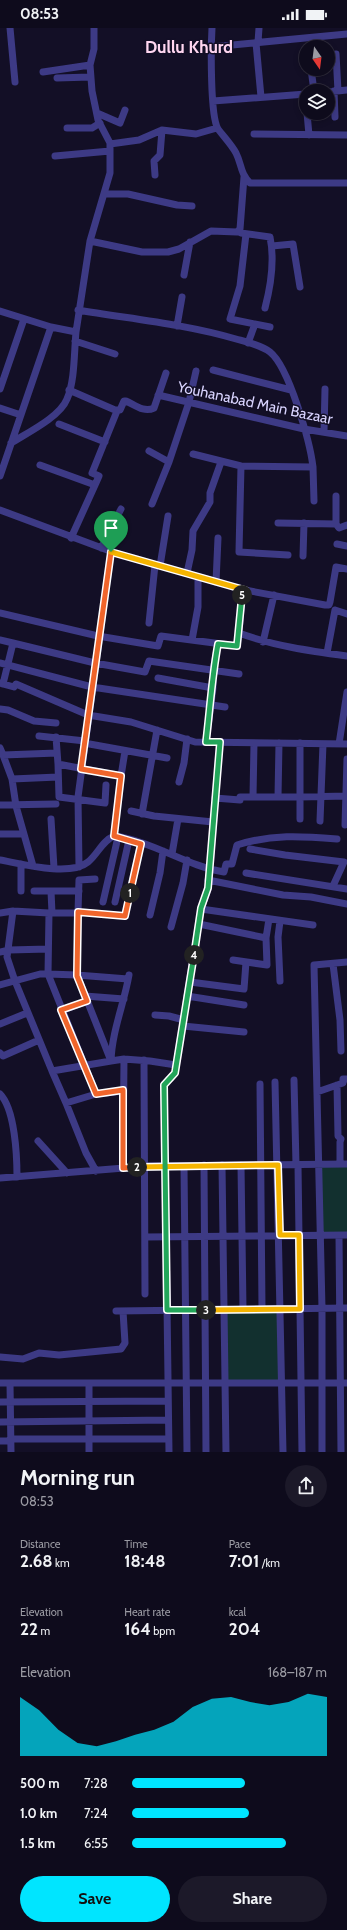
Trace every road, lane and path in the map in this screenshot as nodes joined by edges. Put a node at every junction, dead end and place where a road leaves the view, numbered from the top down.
1 (10, 28) edge
2 (94, 28) edge
3 (212, 28) edge
4 (259, 28) edge
5 (347, 34) edge
6 (257, 42) junction
7 (211, 47) junction
8 (336, 54) dead end
9 (90, 65) junction
10 (43, 72) dead end
11 (90, 77) junction
12 (57, 78) dead end
13 (15, 82) dead end
14 (334, 84) edge
15 (347, 90) edge
16 (335, 92) edge
17 (299, 96) edge
18 (261, 97) junction
19 (213, 101) junction
20 (125, 110) dead end
21 (96, 113) junction
22 (308, 120) edge
23 (100, 123) junction
24 (67, 128) dead end
25 (217, 128) junction
26 (162, 130) junction
27 (254, 134) dead end
28 (309, 135) junction
29 (347, 135) edge
30 (110, 148) junction
31 (55, 156) dead end
32 (155, 175) dead end
33 (244, 177) junction
34 (347, 183) edge
35 (105, 194) junction
36 (192, 206) dead end
37 (237, 232) junction
38 (246, 234) junction
39 (90, 241) junction
40 (190, 242) junction
41 (272, 246) junction
42 (184, 275) dead end
43 (300, 288) dead end
44 (182, 297) dead end
45 (265, 308) dead end
46 (78, 310) junction
47 (0, 311) edge
48 (24, 319) junction
49 (255, 324) junction
50 (177, 326) junction
51 (51, 327) junction
52 (270, 327) dead end
53 (76, 332) junction
54 (75, 342) junction
55 (248, 343) junction
56 (115, 354) dead end
57 (213, 370) dead end
58 (196, 371) dead end
59 (166, 373) dead end
60 (325, 389) dead end
61 (0, 390) edge
62 (69, 390) junction
63 (291, 390) junction
64 (158, 395) junction
65 (189, 402) junction
66 (0, 408) edge
67 (117, 411) junction
68 (20, 415) junction
69 (59, 424) dead end
70 (304, 429) junction
71 (324, 432) junction
72 (347, 436) edge
73 (105, 442) junction
74 (11, 443) junction
75 (149, 451) dead end
76 (193, 454) dead end
77 (170, 462) junction
78 (221, 462) junction
79 (40, 465) dead end
80 (242, 466) junction
81 (313, 467) junction
82 (0, 476) edge
83 (94, 485) junction
84 (336, 496) dead end
85 (314, 501) dead end
86 (152, 504) dead end
87 (121, 509) dead end
88 (0, 510) edge
89 (168, 516) dead end
90 (278, 523) dead end
91 (304, 523) junction
92 (336, 524) junction
93 (347, 525) edge
94 (71, 538) junction
95 (218, 538) dead end
96 (337, 544) dead end
97 (347, 546) edge
98 (101, 548) junction
99 (111, 552) junction
100 (288, 555) dead end
101 (303, 556) dead end
102 (158, 565) junction
103 (347, 569) edge
104 (187, 574) junction
105 (198, 577) junction
106 (216, 582) junction
107 (245, 590) junction
108 (274, 595) junction
109 (0, 613) edge
110 (347, 614) edge
111 (149, 623) dead end
112 (239, 633) junction
113 (98, 636) junction
114 (0, 640) edge
115 (192, 640) junction
116 (263, 642) junction
117 (14, 643) junction
118 (218, 644) junction
119 (327, 653) junction
120 (347, 656) edge
121 (96, 663) junction
122 (4, 664) edge
123 (213, 670) junction
124 (239, 674) dead end
125 (158, 678) dead end
126 (2, 683) edge
127 (92, 688) junction
128 (213, 688) junction
129 (347, 692) edge
130 (210, 705) junction
131 (225, 707) dead end
132 (0, 709) edge
133 (88, 715) junction
134 (56, 723) dead end
135 (157, 730) junction
136 (39, 736) dead end
137 (56, 738) junction
138 (187, 739) junction
139 (84, 742) junction
140 (206, 742) junction
141 (220, 742) junction
142 (254, 743) junction
143 (279, 743) junction
144 (300, 743) junction
145 (323, 744) junction
146 (339, 744) junction
147 (347, 744) edge
148 (0, 748) edge
149 (125, 750) junction
150 (57, 753) junction
151 (3, 755) junction
152 (152, 755) junction
153 (167, 758) dead end
154 (347, 759) edge
155 (58, 764) junction
156 (81, 769) junction
157 (121, 776) junction
158 (58, 777) junction
159 (12, 779) junction
160 (179, 782) dead end
161 (106, 785) dead end
162 (321, 796) junction
163 (346, 796) edge
164 (253, 797) junction
165 (278, 797) junction
166 (300, 797) junction
167 (215, 798) junction
168 (78, 799) junction
169 (56, 804) dead end
170 (0, 805) edge
171 (16, 806) junction
172 (131, 811) dead end
173 (142, 814) junction
174 (51, 819) dead end
175 (178, 819) junction
176 (300, 819) dead end
177 (320, 821) dead end
178 (213, 822) junction
179 (345, 825) dead end
180 (0, 834) edge
181 (23, 834) junction
182 (116, 837) junction
183 (337, 839) dead end
184 (129, 840) junction
185 (141, 844) junction
186 (250, 849) dead end
187 (163, 851) junction
188 (172, 854) junction
189 (0, 860) edge
190 (187, 860) junction
191 (21, 864) junction
192 (33, 866) junction
193 (79, 867) junction
194 (54, 868) junction
195 (209, 869) junction
196 (246, 873) dead end
197 (95, 879) dead end
198 (208, 880) junction
199 (333, 886) junction
200 (347, 889) edge
201 (21, 891) dead end
202 (34, 891) dead end
203 (51, 891) junction
204 (79, 891) junction
205 (103, 902) dead end
206 (114, 902) dead end
207 (347, 904) edge
208 (201, 908) junction
209 (13, 911) junction
210 (78, 912) junction
211 (0, 913) edge
212 (50, 913) junction
213 (150, 915) dead end
214 (269, 919) junction
215 (280, 921) junction
216 (199, 924) junction
217 (313, 925) dead end
218 (171, 927) dead end
219 (266, 938) junction
220 (48, 949) junction
221 (9, 950) junction
222 (0, 952) edge
223 (233, 960) dead end
224 (246, 962) junction
225 (347, 962) edge
226 (333, 964) junction
227 (48, 974) junction
228 (77, 976) junction
229 (14, 981) junction
230 (280, 981) dead end
231 (190, 982) junction
232 (0, 985) edge
233 (187, 996) junction
234 (86, 999) junction
235 (124, 999) junction
236 (244, 1005) dead end
237 (61, 1010) junction
238 (28, 1013) junction
239 (155, 1015) dead end
240 (183, 1023) junction
241 (0, 1024) edge
242 (244, 1032) dead end
243 (39, 1040) junction
244 (341, 1051) dead end
245 (0, 1053) edge
246 (124, 1059) junction
247 (144, 1060) junction
248 (111, 1061) junction
249 (84, 1065) junction
250 (176, 1065) junction
251 (52, 1071) junction
252 (347, 1079) edge
253 (294, 1080) dead end
254 (276, 1082) dead end
255 (260, 1084) dead end
256 (337, 1085) junction
257 (123, 1090) junction
258 (317, 1092) junction
259 (0, 1094) edge
260 (96, 1094) junction
261 (66, 1103) junction
262 (38, 1141) dead end
263 (318, 1164) junction
264 (343, 1164) edge
265 (204, 1165) junction
266 (222, 1165) junction
267 (241, 1165) junction
268 (260, 1165) junction
269 (278, 1165) junction
270 (297, 1165) junction
271 (144, 1166) junction
272 (164, 1166) junction
273 (184, 1166) junction
274 (123, 1168) junction
275 (96, 1170) junction
276 (67, 1173) junction
277 (17, 1177) junction
278 (0, 1178) edge
279 (280, 1235) junction
280 (299, 1235) junction
281 (320, 1235) junction
282 (347, 1235) edge
283 (204, 1236) junction
284 (223, 1236) junction
285 (242, 1236) junction
286 (261, 1236) junction
287 (339, 1236) junction
288 (145, 1237) junction
289 (166, 1237) junction
290 (185, 1237) junction
291 (145, 1294) dead end
292 (322, 1308) junction
293 (343, 1308) edge
294 (224, 1309) junction
295 (243, 1309) junction
296 (262, 1309) junction
297 (281, 1309) junction
298 (300, 1309) junction
299 (167, 1310) junction
300 (185, 1310) junction
301 (205, 1310) junction
302 (0, 1357) edge
303 (168, 1382) junction
304 (186, 1382) junction
305 (321, 1382) junction
306 (0, 1383) edge
307 (10, 1383) junction
308 (89, 1383) junction
309 (205, 1383) junction
310 (224, 1383) junction
311 (282, 1383) junction
312 (300, 1383) junction
313 (344, 1383) edge
314 (168, 1401) junction
315 (0, 1402) edge
316 (10, 1402) junction
317 (89, 1402) junction
318 (168, 1420) junction
319 (89, 1421) junction
320 (0, 1422) edge
321 (10, 1422) junction
322 (89, 1439) junction
323 (168, 1439) junction
324 (10, 1440) junction
325 (0, 1441) edge
326 (11, 1452) edge
327 (89, 1452) edge
328 (169, 1452) edge
329 (187, 1452) edge
330 (206, 1452) edge
331 (226, 1452) edge
332 (283, 1452) edge
333 (302, 1452) edge
334 (322, 1452) edge
335 (341, 1452) edge

1 - 13 street
2 - 9 street
3 - 7 street
4 - 6 street
5 - 6 street
6 - 7 street
6 - 18 street
7 - 19 street
8 - 14 street
9 - 10 street
9 - 11 street
11 - 12 street
11 - 21 street
15 - 16 street
17 - 18 street
18 - 19 street
19 - 25 street
20 - 21 street
21 - 23 street
22 - 28 street
23 - 24 street
23 - 30 street
25 - 26 street
25 - 33 street
26 - 30 street
26 - 32 street
27 - 28 street
28 - 29 street
30 - 31 street
30 - 35 street
33 - 34 street
33 - 37 street
35 - 36 street
35 - 39 street
37 - 38 street
37 - 40 street
38 - 41 street
38 - 49 street
39 - 40 street
39 - 46 street
40 - 42 street
41 - 43 street
41 - 45 street
44 - 50 street
46 - 50 street
46 - 53 street
47 - 48 street
48 - 51 street
48 - 61 street
49 - 52 street
49 - 55 street
50 - 55 street
51 - 53 street
51 - 68 street
53 - 54 street
54 - 56 street
54 - 62 street
55 - 63 street
57 - 63 street
58 - 65 street
59 - 64 street
60 - 71 street
62 - 67 street
62 - 74 street
63 - 70 street
64 - 65 street, Youhanabad Main Bazaar
64 - 67 street
65 - 70 street, Youhanabad Main Bazaar
65 - 77 street
66 - 68 street
67 - 73 street
68 - 74 street
69 - 73 street
70 - 71 street, Youhanabad Main Bazaar
70 - 81 street
71 - 72 street, Youhanabad Main Bazaar
73 - 83 street
74 - 82 street
75 - 77 street
76 - 78 street
77 - 86 street
78 - 80 street
78 - 104 street
79 - 83 street
80 - 81 street
80 - 100 street
81 - 85 street
83 - 94 street
84 - 92 street
87 - 98 street
88 - 94 street
89 - 102 street
90 - 91 street
91 - 92 street
91 - 101 street
92 - 93 street
94 - 98 street
95 - 106 street
96 - 97 street
98 - 99 street
99 - 102 street
99 - 113 street
102 - 104 street
102 - 111 street
103 - 108 street
104 - 105 street
105 - 106 street
105 - 115 street
106 - 107 street
107 - 108 street
107 - 112 street
108 - 116 street
109 - 113 street
110 - 119 street
112 - 116 street
112 - 118 street
113 - 115 street
113 - 121 street
114 - 117 street
115 - 118 street
116 - 119 street
117 - 121 street
117 - 122 street
118 - 123 street
119 - 120 street
121 - 123 street
121 - 127 street
122 - 126 street
122 - 127 street
123 - 124 street
123 - 128 street
125 - 128 street
126 - 133 street
127 - 130 street
127 - 133 street
128 - 130 street
129 - 146 street
130 - 131 street
130 - 140 street
132 - 134 street
133 - 135 street
133 - 139 street
135 - 138 street
135 - 152 street
136 - 137 street
137 - 139 street
137 - 150 street
138 - 140 street
138 - 160 street
139 - 149 street
139 - 156 street
140 - 141 street
141 - 142 street
141 - 167 street
142 - 143 street
142 - 164 street
143 - 144 street
143 - 165 street
144 - 145 street
144 - 166 street
145 - 146 street
145 - 162 street
146 - 147 street
148 - 151 street
149 - 152 street
149 - 157 street
150 - 151 street
150 - 155 street
151 - 159 street
152 - 153 street
152 - 173 street
154 - 163 street
155 - 156 street
155 - 158 street
156 - 157 street
156 - 168 street
157 - 182 street
158 - 159 street
158 - 168 street
159 - 171 street
161 - 168 street
162 - 163 street
162 - 166 street
162 - 177 street
163 - 179 street
164 - 165 street
164 - 167 street
165 - 166 street
166 - 176 street
167 - 178 street
168 - 193 street
169 - 171 street
170 - 171 street
171 - 181 street
172 - 173 street
173 - 175 street
174 - 194 street
175 - 178 street
175 - 188 street
178 - 195 street
180 - 181 street
181 - 192 street
182 - 184 street
182 - 193 street
182 - 205 street
183 - 195 street
184 - 185 street
184 - 206 street
185 - 187 street
185 - 210 street
186 - 199 street
187 - 188 street
187 - 213 street
188 - 190 street
189 - 191 street
190 - 195 street
190 - 218 street
191 - 192 street
191 - 201 street
192 - 194 street
193 - 194 street
195 - 198 street
196 - 199 street
197 - 204 street
198 - 207 street
198 - 208 street
199 - 200 street
202 - 203 street
203 - 204 street
203 - 212 street
204 - 210 street
208 - 214 street
208 - 216 street
209 - 211 street
209 - 212 street
209 - 221 street
210 - 212 street
210 - 228 street
212 - 220 street
214 - 215 street
214 - 219 street
215 - 217 street
215 - 230 street
216 - 219 street
216 - 231 street
219 - 224 street
220 - 221 street
220 - 227 street
221 - 222 street
221 - 229 street
223 - 224 street
224 - 231 street
225 - 226 street
226 - 244 street
226 - 258 street
227 - 228 street
227 - 229 street
227 - 237 street
228 - 234 street
228 - 235 street
229 - 232 street
229 - 238 street
231 - 233 street
233 - 236 street
233 - 240 street
234 - 235 street
234 - 237 street
234 - 248 street
235 - 248 street
237 - 249 street
238 - 241 street
238 - 243 street
239 - 240 street
240 - 242 street
240 - 250 street
243 - 245 street
243 - 251 street
246 - 247 street
246 - 248 street
246 - 257 street
247 - 250 street
247 - 271 street
248 - 249 street
249 - 251 street
249 - 260 street
250 - 272 street
251 - 261 street
252 - 256 street
253 - 270 street
254 - 269 street
255 - 268 street
256 - 258 street
256 - 264 street
257 - 260 street
257 - 274 street
258 - 263 street
259 - 277 street
260 - 261 street
261 - 275 street
262 - 276 street
263 - 264 street
263 - 270 street
263 - 281 street
265 - 266 street
265 - 273 street
265 - 283 street
266 - 267 street
266 - 284 street
267 - 268 street
267 - 285 street
268 - 269 street
268 - 286 street
269 - 270 street
269 - 279 street
270 - 280 street
271 - 272 street
271 - 274 street
271 - 288 street
272 - 273 street
272 - 289 street
273 - 290 street
274 - 275 street
275 - 276 street
276 - 277 street
277 - 278 street
279 - 280 street
279 - 286 street
279 - 297 street
280 - 281 street
280 - 298 street
281 - 287 street
281 - 292 street
282 - 287 street
283 - 284 street
283 - 290 street
283 - 301 street
284 - 285 street
284 - 294 street
285 - 286 street
285 - 295 street
286 - 296 street
287 - 293 street
288 - 289 street
288 - 291 street
289 - 290 street
289 - 299 street
290 - 300 street
292 - 293 street
292 - 298 street
292 - 305 street
293 - 313 street
294 - 295 street
294 - 301 street
294 - 310 street
295 - 296 street
296 - 297 street
297 - 298 street
297 - 311 street
298 - 312 street
299 - 300 street
299 - 302 street
299 - 303 street
300 - 301 street
300 - 304 street
301 - 309 street
303 - 304 street
303 - 308 street
303 - 314 street
304 - 309 street
304 - 329 street
305 - 312 street
305 - 313 street
305 - 334 street
306 - 307 street
307 - 308 street
307 - 316 street
308 - 317 street
309 - 310 street
309 - 330 street
310 - 311 street
310 - 331 street
311 - 312 street
311 - 332 street
312 - 333 street
313 - 335 street
314 - 317 street
314 - 318 street
315 - 316 street
316 - 317 street
316 - 321 street
317 - 319 street
318 - 319 street
318 - 323 street
319 - 321 street
319 - 322 street
320 - 321 street
321 - 324 street
322 - 323 street
322 - 324 street
322 - 327 street
323 - 328 street
324 - 325 street
324 - 326 street

